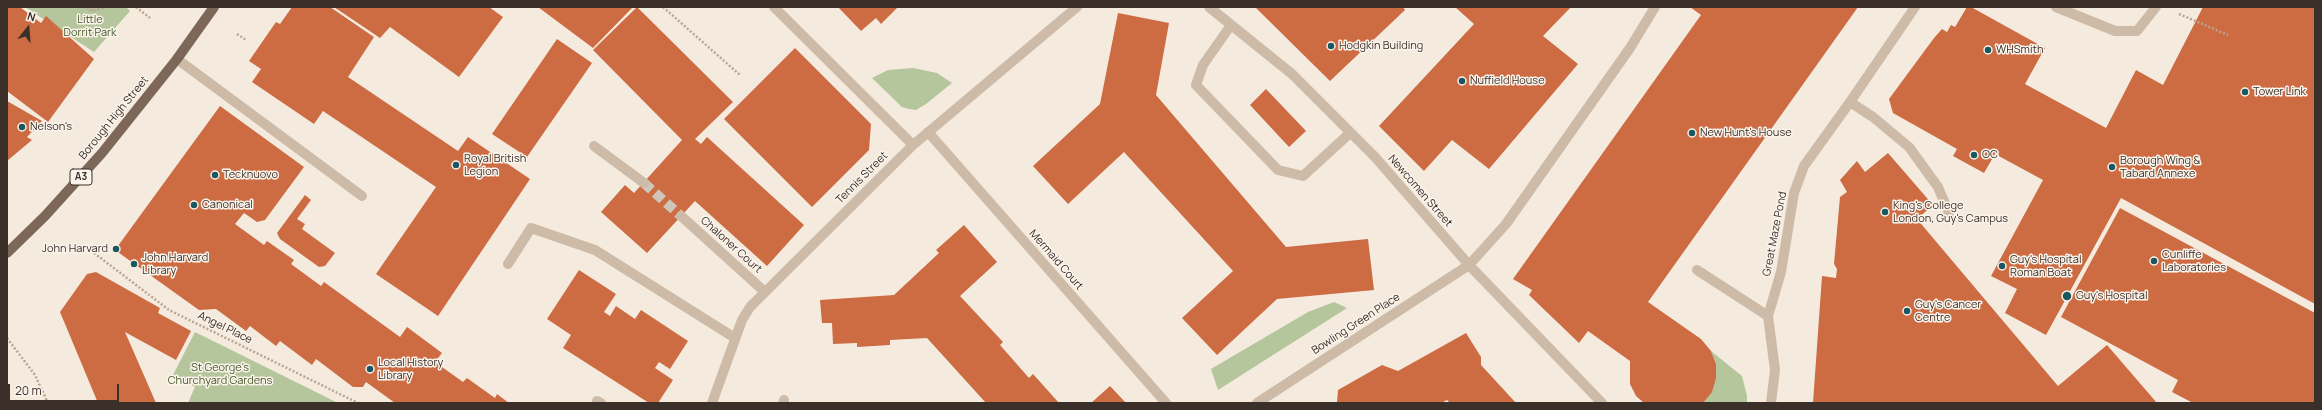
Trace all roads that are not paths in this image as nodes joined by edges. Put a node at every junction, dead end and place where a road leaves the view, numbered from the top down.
1 (214, 7) edge
2 (774, 7) edge
3 (1077, 7) edge
4 (1209, 7) edge
5 (1655, 7) edge
6 (1915, 7) edge
7 (2056, 7) edge
8 (2156, 7) edge
9 (1231, 25) junction
10 (177, 59) junction
11 (1850, 102) junction
12 (928, 132) junction
13 (1350, 133) junction
14 (913, 145) junction
15 (594, 146) dead end
16 (644, 183) tunnel mouth
17 (362, 196) dead end
18 (1949, 213) dead end
19 (681, 216) tunnel mouth
20 (7, 253) edge
21 (508, 264) dead end
22 (1468, 265) junction
23 (1697, 270) dead end
24 (765, 292) junction
25 (1768, 316) junction
26 (735, 338) junction
27 (712, 403) edge
28 (1166, 403) edge
29 (1257, 403) edge
30 (1602, 403) edge
31 (1772, 403) edge

1 - 10 main road, Borough High Street / A3
2 - 14 street
3 - 12 street, Tennis Street
4 - 9 street, Newcomen Street
5 - 22 street, Bowling Green Place
6 - 11 street, Great Maze Pond
7 - 8 street
9 - 13 street, Newcomen Street
9 - 13 street
10 - 17 street
10 - 20 main road, Borough High Street / A3
11 - 18 street
11 - 25 street, Great Maze Pond
12 - 14 street, Tennis Street
12 - 28 street, Mermaid Court
13 - 22 street, Newcomen Street
14 - 24 street, Tennis Street
15 - 16 street
19 - 24 street, Chaloner Court
21 - 26 street
22 - 29 street, Bowling Green Place
22 - 30 street, Newcomen Street
23 - 25 street
24 - 26 street, Tennis Street
25 - 31 street, Great Maze Pond
26 - 27 street, Tennis Street

